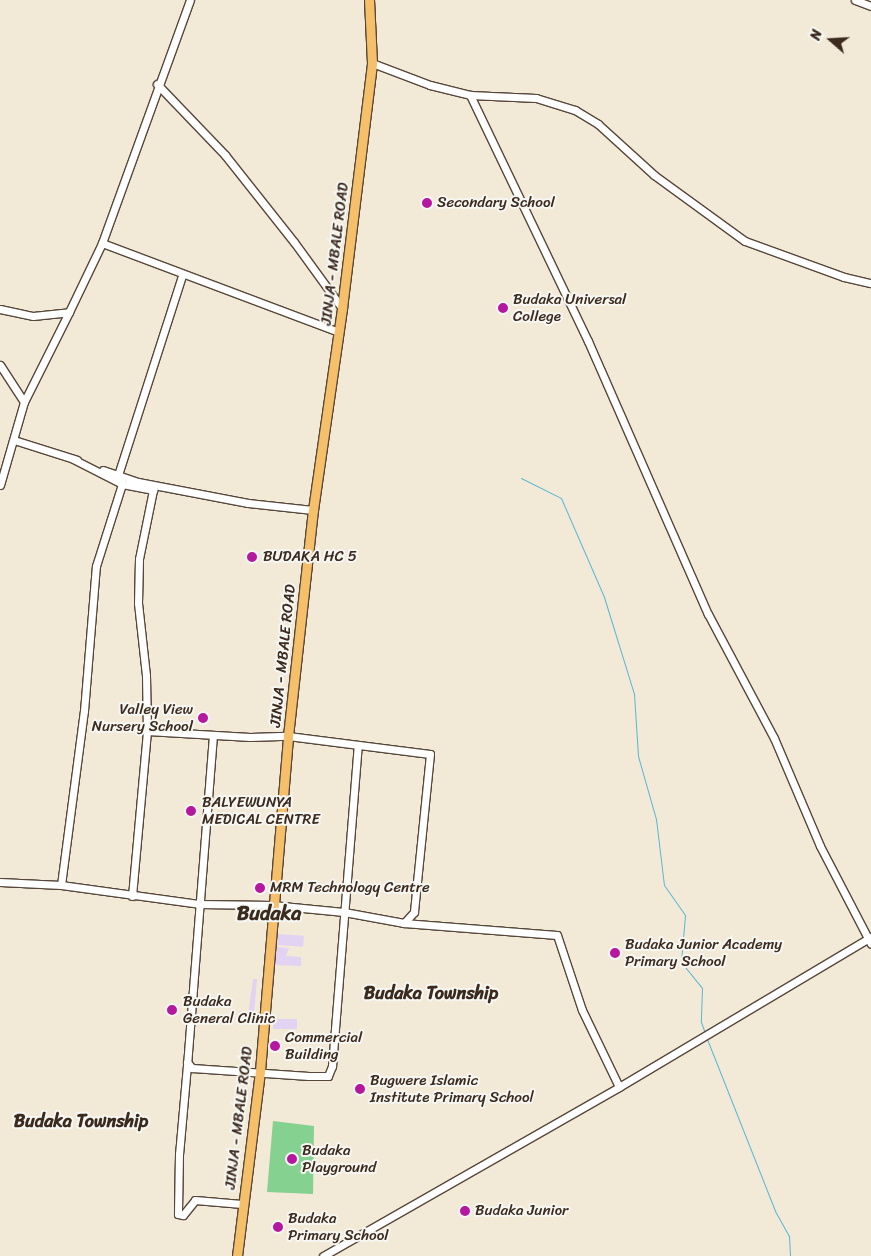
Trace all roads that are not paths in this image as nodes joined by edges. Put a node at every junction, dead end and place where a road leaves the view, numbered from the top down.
1 (190, 0) edge
2 (369, 0) edge
3 (855, 0) edge
4 (871, 6) edge
5 (372, 63) junction
6 (157, 84) junction
7 (470, 95) junction
8 (102, 243) junction
9 (182, 276) junction
10 (871, 283) edge
11 (342, 308) junction
12 (0, 309) edge
13 (69, 312) junction
14 (339, 332) junction
15 (0, 365) edge
16 (24, 402) junction
17 (14, 440) junction
18 (73, 458) junction
19 (118, 475) junction
20 (0, 484) edge
21 (122, 484) junction
22 (313, 510) junction
23 (147, 730) junction
24 (213, 736) junction
25 (288, 736) junction
26 (358, 745) junction
27 (0, 882) edge
28 (61, 885) junction
29 (132, 896) junction
30 (199, 904) junction
31 (272, 905) junction
32 (344, 912) junction
33 (404, 923) junction
34 (870, 939) edge
35 (187, 1065) junction
36 (260, 1071) junction
37 (620, 1087) junction
38 (242, 1204) junction
39 (237, 1256) edge
40 (323, 1256) edge

1 - 6 street
2 - 5 main road, JINJA - MBALE ROAD
3 - 4 street
5 - 7 street
5 - 11 main road, JINJA - MBALE ROAD
6 - 8 street
6 - 11 street
7 - 10 street
7 - 34 street
8 - 9 street
8 - 13 street
9 - 14 street
9 - 19 street
11 - 14 main road, JINJA - MBALE ROAD
12 - 13 street
13 - 16 street
14 - 22 main road, JINJA - MBALE ROAD
15 - 16 street
16 - 17 street
17 - 18 street
17 - 20 street
18 - 19 street
18 - 21 street
19 - 21 street
19 - 22 street
21 - 23 street
21 - 28 street
22 - 25 main road, JINJA - MBALE ROAD
23 - 24 street
23 - 29 street
24 - 25 street
24 - 30 street
25 - 26 street
25 - 31 main road, JINJA - MBALE ROAD
26 - 32 street
26 - 33 street
27 - 28 street
28 - 29 street
29 - 30 street
30 - 31 street
30 - 35 street
31 - 32 street
31 - 36 main road, JINJA - MBALE ROAD
32 - 33 street
32 - 36 street
33 - 37 street
34 - 37 street
35 - 36 street
35 - 38 street
36 - 38 main road, JINJA - MBALE ROAD
37 - 40 street
38 - 39 main road, JINJA - MBALE ROAD

